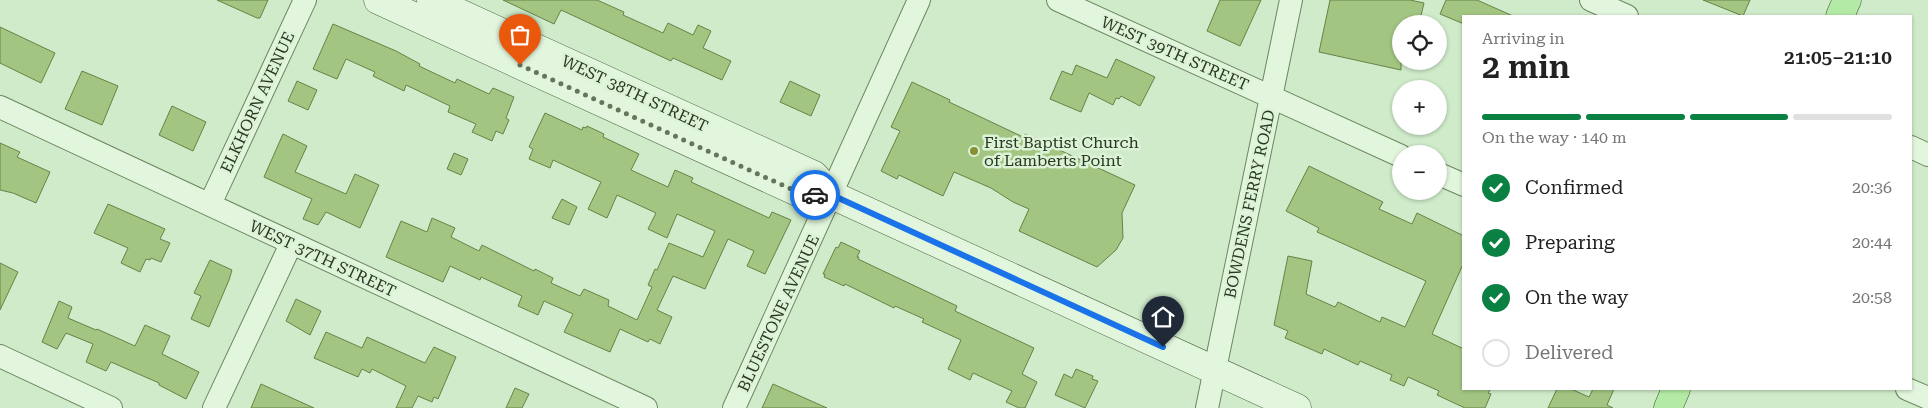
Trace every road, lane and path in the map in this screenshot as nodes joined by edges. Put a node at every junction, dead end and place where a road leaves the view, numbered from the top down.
1 (305, 0) edge
2 (378, 0) edge
3 (431, 0) edge
4 (919, 0) edge
5 (1058, 0) edge
6 (1291, 0) edge
7 (1591, 0) edge
8 (1847, 0) edge
9 (1625, 15) edge
10 (1840, 15) edge
11 (1271, 97) junction
12 (0, 108) edge
13 (1912, 147) edge
14 (1392, 152) edge
15 (1928, 155) edge
16 (1447, 178) edge
17 (1462, 184) edge
18 (832, 195) junction
19 (210, 204) junction
20 (291, 244) junction
21 (0, 356) edge
22 (1215, 371) junction
23 (1676, 390) edge
24 (1909, 390) edge
25 (1928, 398) edge
26 (641, 407) edge
27 (111, 408) edge
28 (214, 408) edge
29 (734, 408) edge
30 (1207, 408) edge
31 (1296, 408) edge
32 (1668, 408) edge

1 - 19 street, ELKHORN AVENUE
2 - 18 street, WEST 38TH STREET
3 - 18 street, WEST 38TH STREET
4 - 18 street, BLUESTONE AVENUE
5 - 11 street, WEST 39TH STREET
6 - 11 street, BOWDENS FERRY ROAD
7 - 9 street
8 - 10 main road
11 - 14 street, WEST 39TH STREET
11 - 22 street, BOWDENS FERRY ROAD
12 - 19 street, WEST 37TH STREET
13 - 15 street
16 - 17 street
18 - 22 street, WEST 38TH STREET
18 - 29 street, BLUESTONE AVENUE
19 - 20 street, WEST 37TH STREET
20 - 26 street, WEST 37TH STREET
20 - 28 street
21 - 27 street
22 - 30 street, BOWDENS FERRY ROAD
22 - 31 street, WEST 38TH STREET
23 - 32 main road
24 - 25 street

